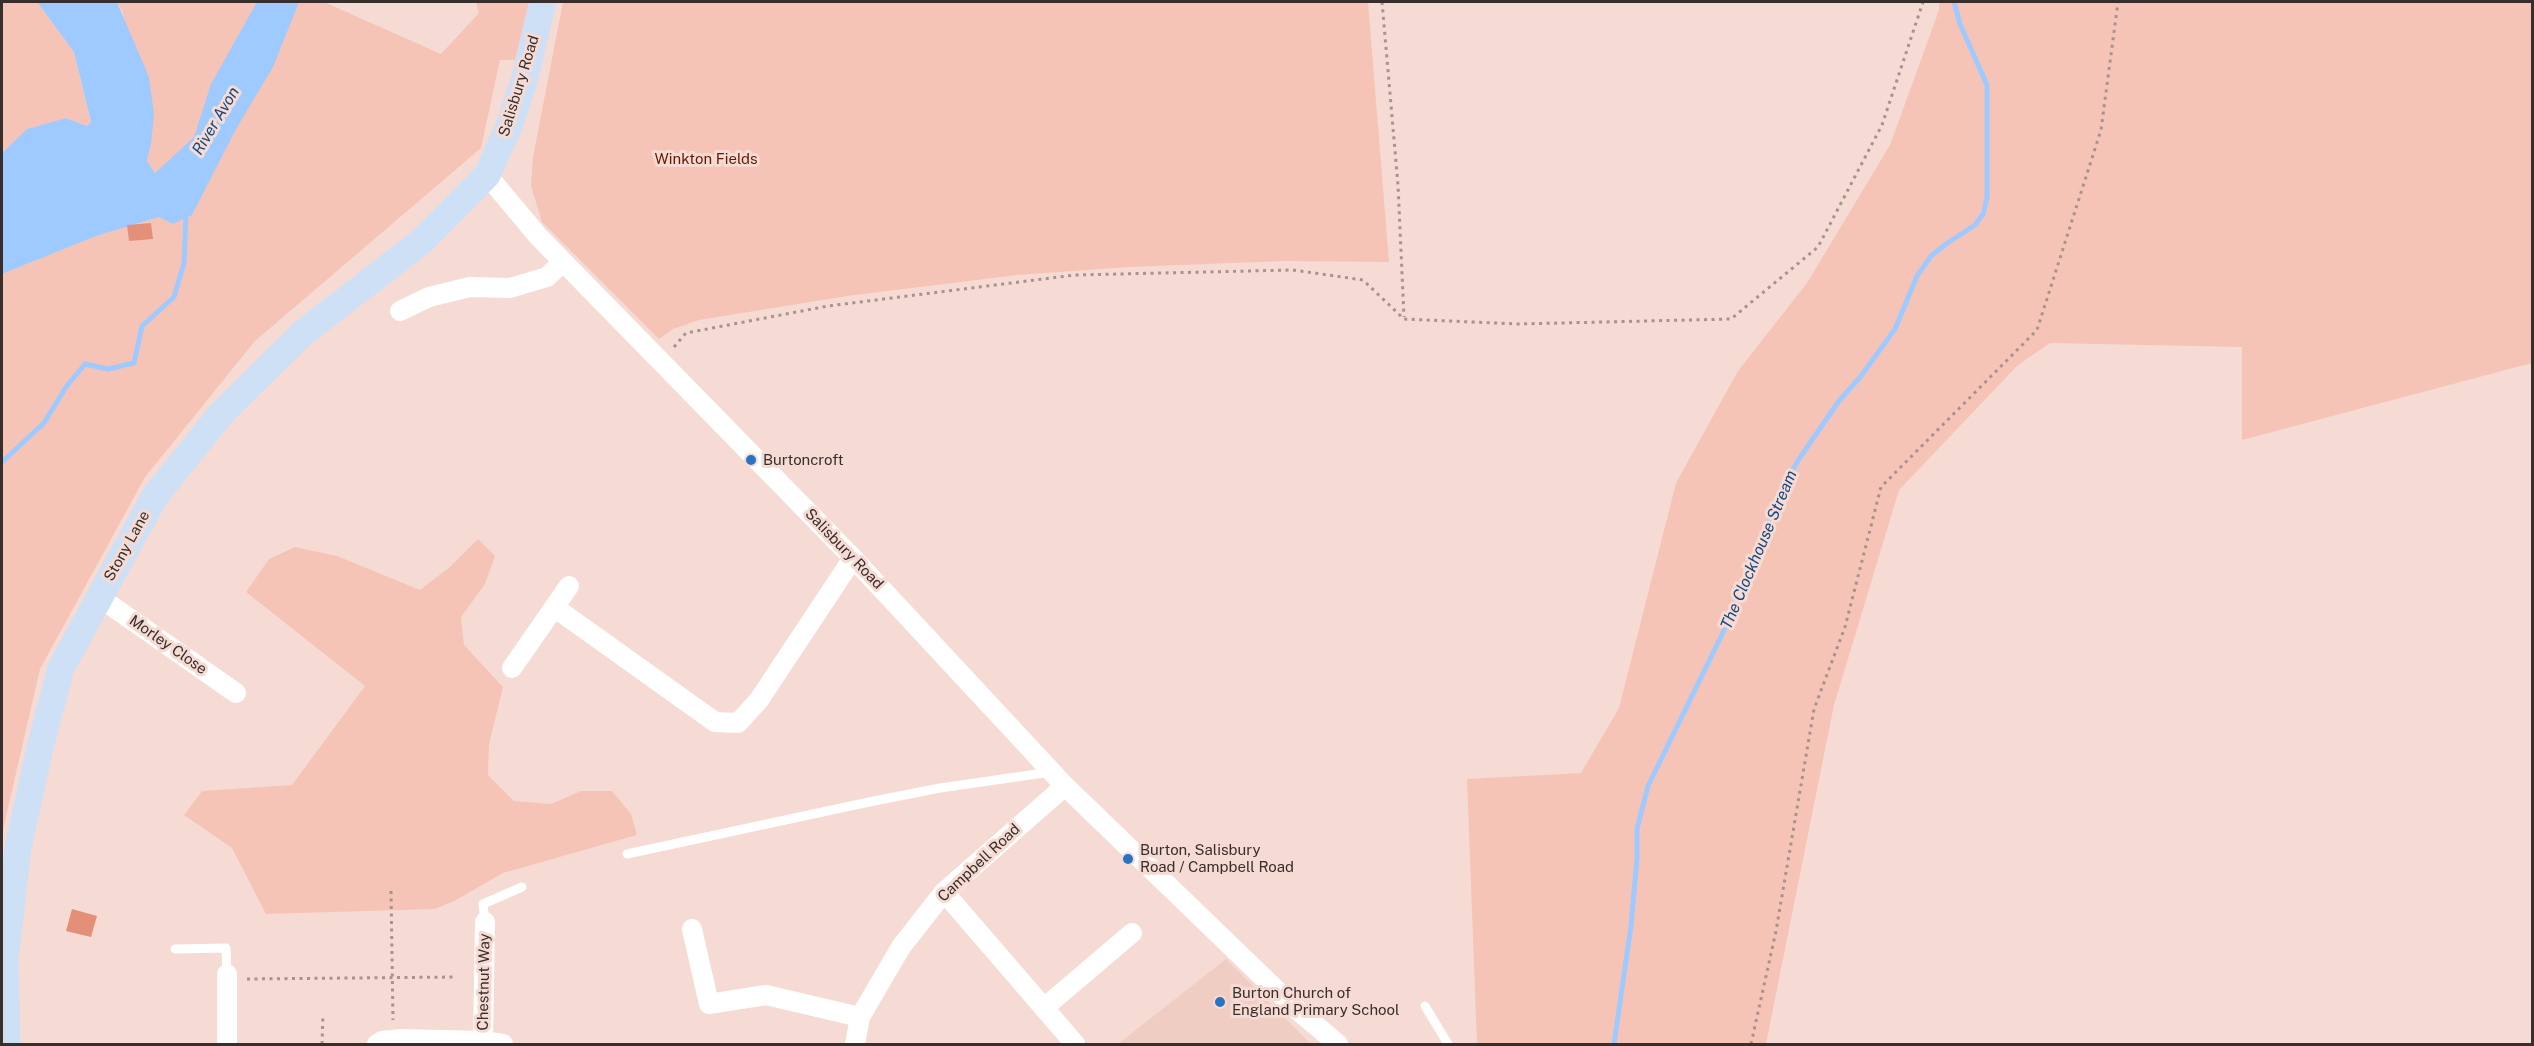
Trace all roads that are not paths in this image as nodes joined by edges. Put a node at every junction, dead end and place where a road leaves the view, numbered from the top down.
1 (543, 2) edge
2 (487, 175) junction
3 (563, 262) junction
4 (400, 311) dead end
5 (853, 558) junction
6 (568, 586) dead end
7 (99, 597) junction
8 (554, 607) junction
9 (512, 668) dead end
10 (236, 693) dead end
11 (1059, 779) junction
12 (627, 855) dead end
13 (522, 887) dead end
14 (944, 892) junction
15 (485, 922) joint
16 (692, 929) dead end
17 (1132, 933) dead end
18 (176, 949) dead end
19 (227, 977) joint
20 (1425, 1006) dead end
21 (1045, 1007) junction
22 (860, 1017) junction
23 (483, 1041) junction
24 (7, 1044) edge
25 (227, 1044) edge
26 (377, 1044) edge
27 (503, 1044) edge
28 (855, 1044) edge
29 (1076, 1044) edge
30 (1338, 1044) edge
31 (1448, 1044) edge

1 - 2 main road, Salisbury Road
2 - 3 street, Salisbury Road
2 - 7 main road, Stony Lane
3 - 4 street
3 - 5 street, Salisbury Road
5 - 8 street
5 - 11 street, Salisbury Road
6 - 8 street
7 - 10 street, Morley Close
7 - 24 main road, Stony Lane
8 - 9 street
11 - 12 lane
11 - 14 street, Campbell Road
11 - 30 street, Salisbury Road
13 - 15 lane
14 - 21 street
14 - 22 street, Campbell Road
15 - 23 street, Chestnut Way
16 - 22 street
17 - 21 street
18 - 19 lane
19 - 25 street
20 - 31 lane
21 - 29 street
22 - 28 street, Campbell Road
23 - 26 street, Chestnut Way
23 - 27 street, Chestnut Way

